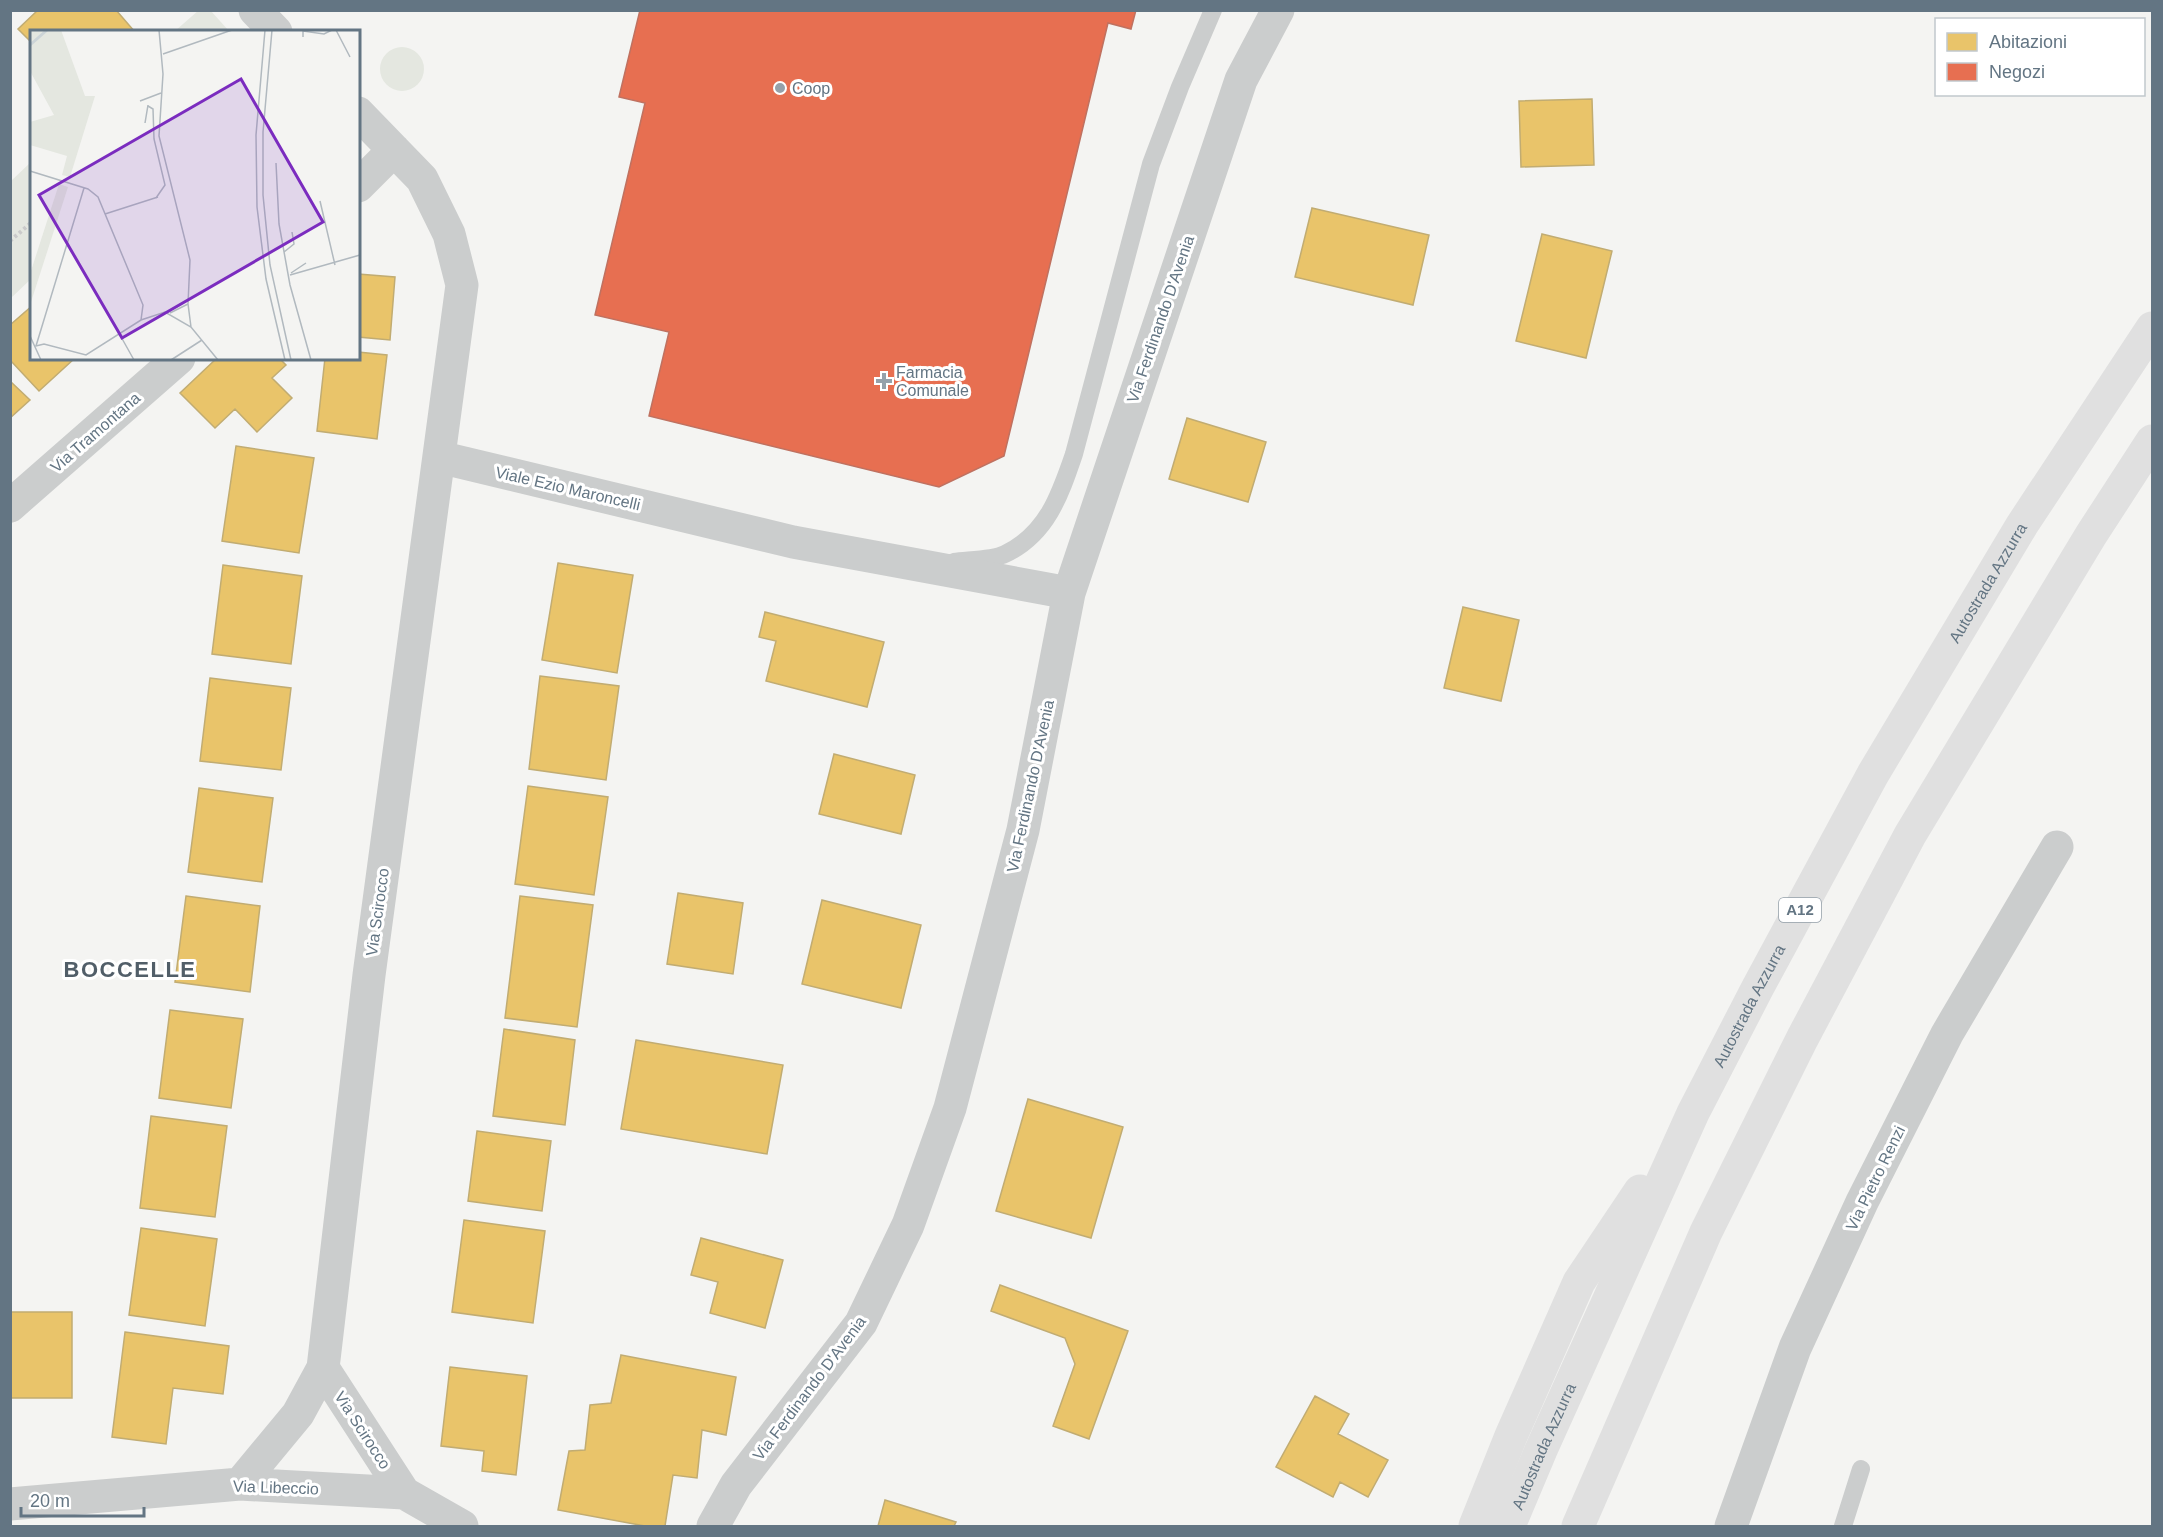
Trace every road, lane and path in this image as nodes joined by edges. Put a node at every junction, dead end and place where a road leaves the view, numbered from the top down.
1 (255, 10) edge
2 (1213, 10) edge
3 (1278, 10) edge
4 (274, 30) edge
5 (360, 115) edge
6 (394, 150) junction
7 (360, 184) edge
8 (30, 224) edge
9 (10, 241) edge
10 (2152, 328) edge
11 (177, 360) edge
12 (2152, 441) edge
13 (440, 457) junction
14 (10, 506) edge
15 (927, 567) junction
16 (1069, 593) junction
17 (2057, 847) dead end
18 (1693, 1113) junction
19 (323, 1368) junction
20 (1861, 1469) dead end
21 (240, 1484) junction
22 (404, 1493) junction
23 (10, 1504) edge
24 (462, 1527) edge
25 (713, 1527) edge
26 (1475, 1527) edge
27 (1509, 1527) edge
28 (1578, 1527) edge
29 (1731, 1527) edge
30 (1843, 1527) edge

1 - 4 street
2 - 15 lane
3 - 16 street, Via Ferdinando D'Avenia
5 - 6 street
6 - 7 street
6 - 13 street
8 - 9 path
10 - 18 highway, Autostrada Azzurra / A12
11 - 14 street, Via Tramontana
12 - 28 highway
13 - 15 street, Viale Ezio Maroncelli
13 - 19 street, Via Scirocco
15 - 16 street, Viale Ezio Maroncelli
16 - 25 street, Via Ferdinando D'Avenia
17 - 29 street, Via Pietro Renzi
18 - 26 highway
18 - 27 highway, Autostrada Azzurra / A12
19 - 21 street, Via Scirocco
19 - 22 street, Via Scirocco
20 - 30 lane
21 - 22 street, Via Libeccio
21 - 23 street, Via Libeccio
22 - 24 street, Via Libeccio

